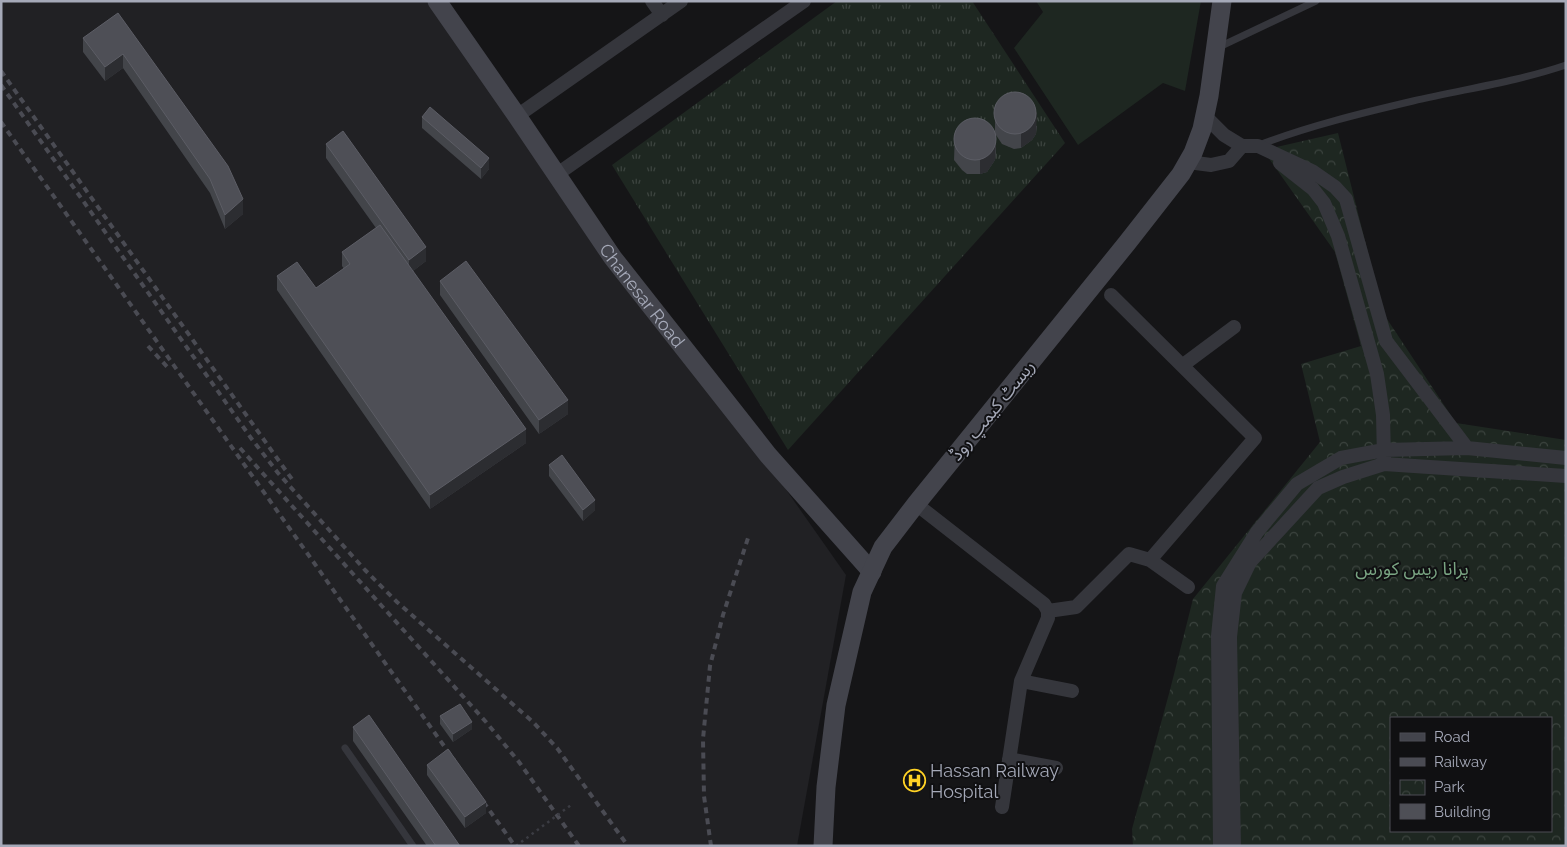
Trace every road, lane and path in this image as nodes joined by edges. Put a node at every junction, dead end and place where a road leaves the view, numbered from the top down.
1 (652, 1) edge
2 (681, 1) edge
3 (804, 1) edge
4 (1222, 1) edge
5 (1316, 1) edge
6 (443, 4) edge
7 (662, 15) junction
8 (1215, 49) junction
9 (1566, 65) edge
10 (1204, 115) junction
11 (517, 116) junction
12 (1242, 146) junction
13 (1258, 146) junction
14 (1188, 162) junction
15 (556, 175) junction
16 (1111, 294) dead end
17 (1234, 326) dead end
18 (1183, 365) junction
19 (1467, 448) junction
20 (1384, 457) junction
21 (1566, 458) edge
22 (1566, 476) edge
23 (916, 504) junction
24 (1150, 560) junction
25 (872, 572) junction
26 (1188, 587) dead end
27 (1048, 611) junction
28 (1021, 681) junction
29 (1072, 691) dead end
30 (346, 748) dead end
31 (1009, 759) junction
32 (1056, 768) dead end
33 (571, 805) dead end
34 (1002, 807) dead end
35 (413, 846) edge
36 (516, 846) edge
37 (823, 846) edge
38 (1220, 846) edge
39 (1234, 846) edge

1 - 7 street
2 - 7 street
3 - 15 street
4 - 8 street, ریسٹ کیمپ روڈ
5 - 8 lane
6 - 11 street, Chanesar Road
7 - 11 street
8 - 10 street, ریسٹ کیمپ روڈ
9 - 13 lane
10 - 12 street
10 - 14 street, ریسٹ کیمپ روڈ
11 - 15 street, Chanesar Road
12 - 13 street
12 - 14 street
13 - 19 street
13 - 20 street
14 - 23 street, ریسٹ کیمپ روڈ
15 - 25 street, Chanesar Road
16 - 18 street
17 - 18 street
18 - 24 street
19 - 20 street
19 - 21 street
20 - 22 street
20 - 38 street
20 - 39 street
23 - 25 street, ریسٹ کیمپ روڈ
23 - 27 street
24 - 26 street
24 - 27 street
25 - 37 street, ریسٹ کیمپ روڈ
27 - 28 street
28 - 29 street
28 - 31 street
30 - 35 lane
31 - 32 street
31 - 34 street
33 - 36 path, bridge

